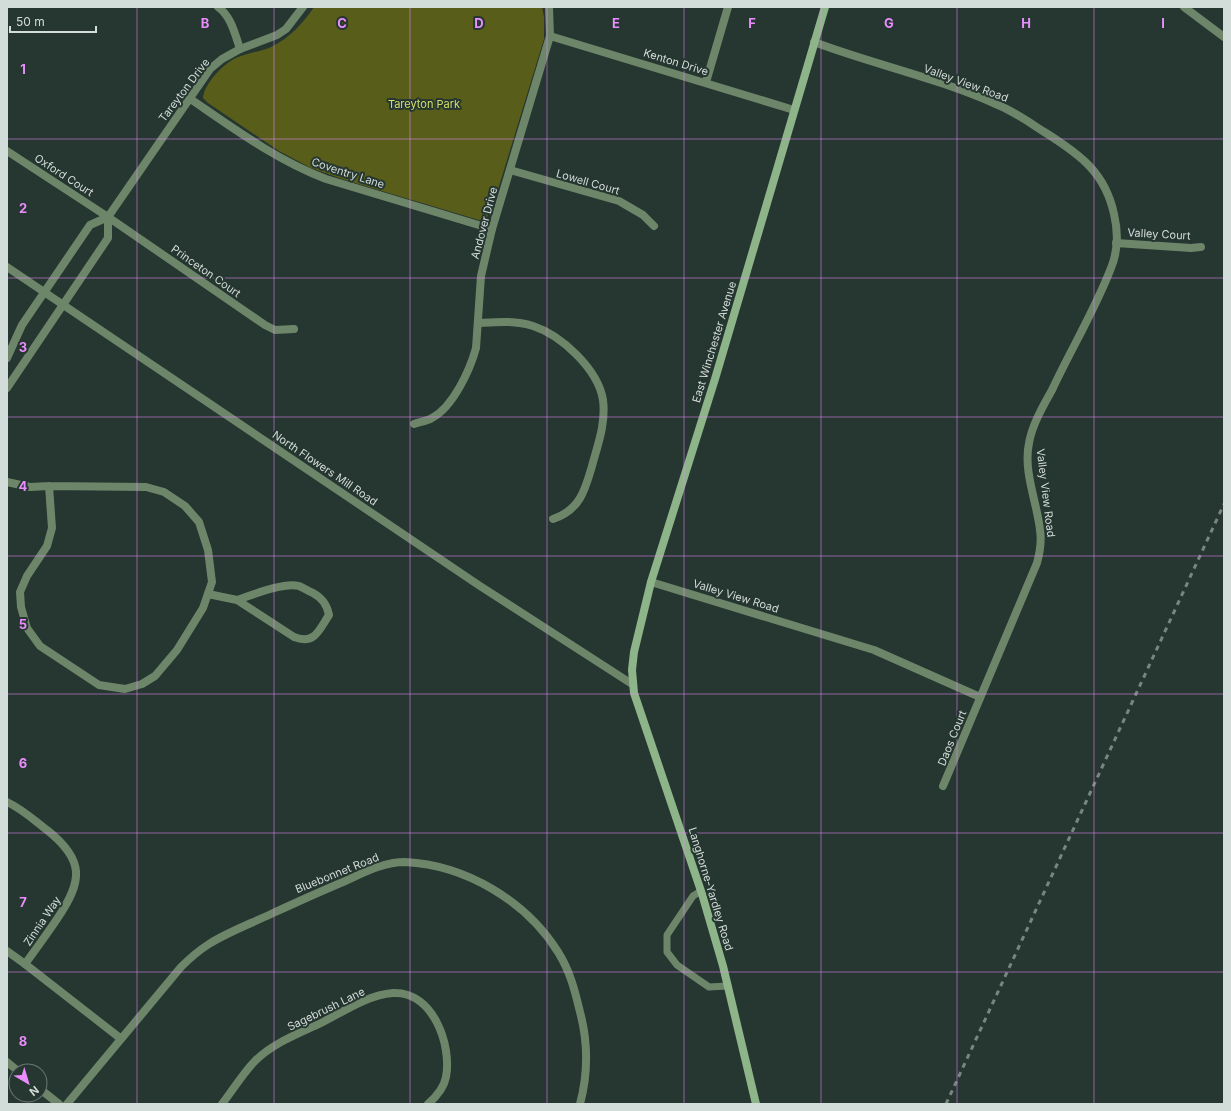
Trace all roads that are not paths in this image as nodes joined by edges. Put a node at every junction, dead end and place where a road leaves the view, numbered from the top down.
1 (218, 7) edge
2 (303, 7) edge
3 (549, 7) edge
4 (728, 7) edge
5 (825, 7) edge
6 (1184, 7) edge
7 (550, 36) junction
8 (1224, 36) edge
9 (814, 42) junction
10 (240, 49) junction
11 (706, 82) junction
12 (189, 98) junction
13 (794, 110) junction
14 (7, 151) edge
15 (510, 170) junction
16 (108, 217) junction
17 (654, 226) dead end
18 (492, 229) junction
19 (1116, 243) junction
20 (1201, 246) dead end
21 (7, 267) edge
22 (44, 292) junction
23 (64, 304) junction
24 (478, 323) junction
25 (294, 328) dead end
26 (7, 358) edge
27 (7, 388) edge
28 (414, 424) dead end
29 (7, 482) edge
30 (49, 486) junction
31 (553, 519) dead end
32 (651, 582) junction
33 (208, 594) junction
34 (237, 600) junction
35 (632, 684) junction
36 (980, 698) junction
37 (943, 786) dead end
38 (7, 802) edge
39 (701, 891) junction
40 (7, 951) edge
41 (25, 964) junction
42 (728, 986) junction
43 (120, 1038) junction
44 (48, 1095) edge
45 (59, 1104) edge
46 (67, 1104) edge
47 (222, 1104) edge
48 (428, 1104) edge
49 (580, 1104) edge
50 (756, 1104) edge

1 - 10 street
2 - 10 street, Tareyton Drive
3 - 7 street, Andover Drive
4 - 11 street
5 - 9 main road, East Winchester Avenue
6 - 8 street
7 - 11 street, Kenton Drive
7 - 15 street, Andover Drive
9 - 13 main road, East Winchester Avenue
9 - 19 street, Valley View Road
10 - 12 street, Tareyton Drive
11 - 13 street, Kenton Drive
12 - 16 street, Tareyton Drive
12 - 18 street, Coventry Lane
13 - 32 main road, East Winchester Avenue
14 - 16 street, Oxford Court
15 - 17 street, Lowell Court
15 - 18 street, Andover Drive
16 - 22 street
16 - 23 street
16 - 25 street, Princeton Court
18 - 24 street, Andover Drive
19 - 20 street, Valley Court
19 - 36 street, Valley View Road
21 - 22 street, North Flowers Mill Road
22 - 23 street, North Flowers Mill Road
22 - 26 street
23 - 27 street
23 - 35 street, North Flowers Mill Road
24 - 28 street, Andover Drive
24 - 31 street
29 - 30 street
30 - 33 street
30 - 33 street
32 - 35 main road, East Winchester Avenue
32 - 36 street, Valley View Road
33 - 34 street
34 - 34 street
35 - 39 main road, Langhorne-Yardley Road
36 - 37 street, Daos Court
38 - 41 street, Zinnia Way
39 - 42 main road, Langhorne-Yardley Road
39 - 42 lane
40 - 41 street, Zinnia Way
41 - 43 street, Zinnia Way
42 - 50 main road, Langhorne-Yardley Road
43 - 46 street, Bluebonnet Road
43 - 49 street, Bluebonnet Road
44 - 45 street
47 - 48 street, Sagebrush Lane

